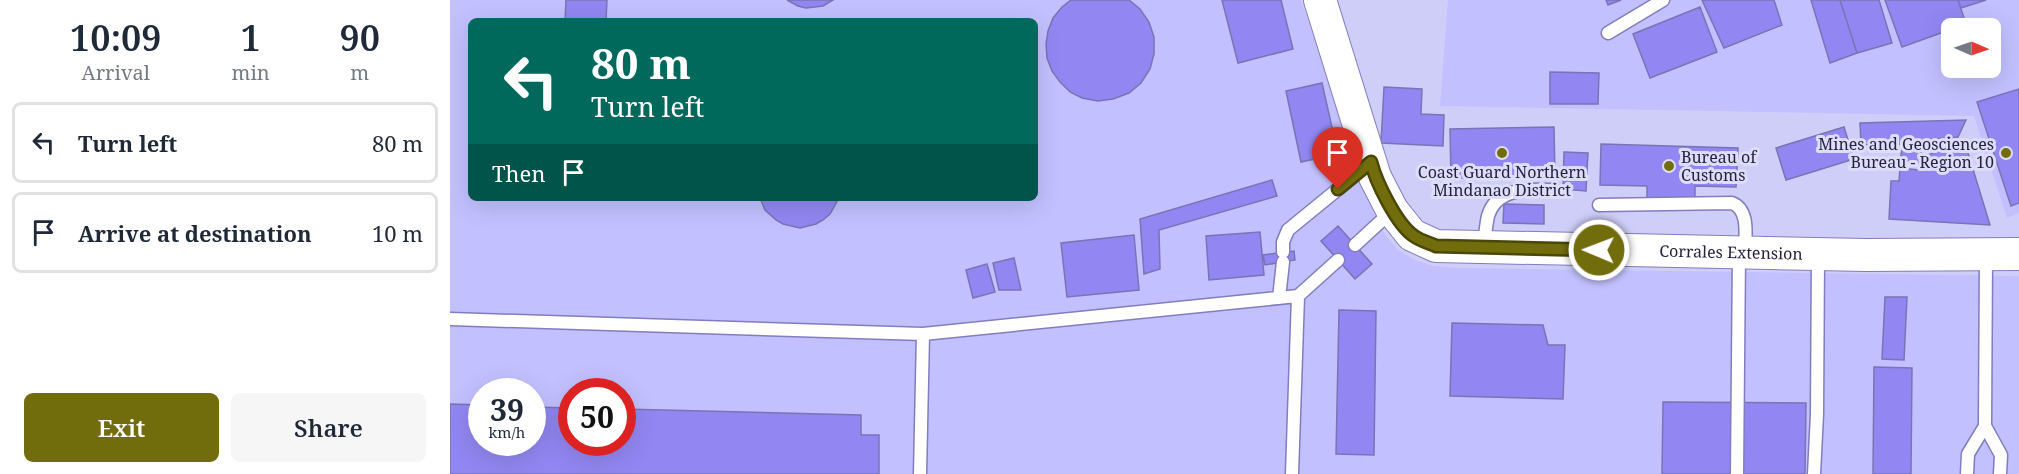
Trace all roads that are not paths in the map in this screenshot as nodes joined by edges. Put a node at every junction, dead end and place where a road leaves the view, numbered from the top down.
1 (1320, 0) edge
2 (1663, 0) edge
3 (1608, 33) dead end
4 (1371, 162) junction
5 (1554, 190) dead end
6 (1599, 205) dead end
7 (1392, 210) junction
8 (1354, 244) dead end
9 (1483, 249) junction
10 (1742, 253) junction
11 (1818, 254) junction
12 (2019, 254) edge
13 (1986, 255) junction
14 (1338, 260) dead end
15 (1298, 296) junction
16 (1279, 298) junction
17 (450, 319) edge
18 (923, 334) junction
19 (1985, 426) junction
20 (920, 474) edge
21 (1292, 474) edge
22 (1737, 474) edge
23 (1814, 474) edge
24 (1967, 474) edge
25 (2000, 474) edge

1 - 4 main road, Corrales Extension
2 - 3 lane
4 - 7 main road, Corrales Extension
4 - 16 lane
5 - 9 lane
6 - 10 lane
7 - 8 lane
7 - 9 main road, Corrales Extension
9 - 10 main road, Corrales Extension
10 - 11 main road, Corrales Extension
10 - 22 lane
11 - 13 main road, Corrales Extension
11 - 23 lane
12 - 13 main road, Corrales Extension
13 - 19 lane
14 - 15 lane
15 - 16 lane
15 - 21 lane
16 - 18 lane
17 - 18 lane
18 - 20 lane
19 - 24 lane
19 - 25 lane

